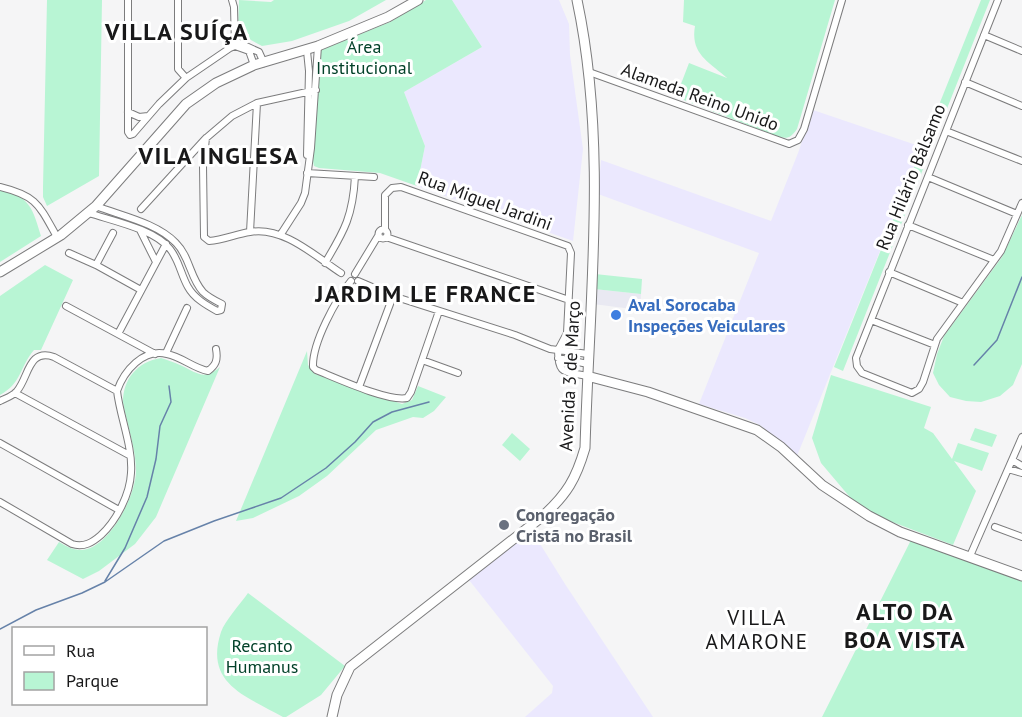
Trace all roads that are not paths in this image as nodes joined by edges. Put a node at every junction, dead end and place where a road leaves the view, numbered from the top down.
1 (128, 0) edge
2 (178, 0) edge
3 (232, 0) edge
4 (418, 0) edge
5 (577, 0) edge
6 (842, 0) edge
7 (998, 0) edge
8 (984, 35) junction
9 (235, 43) junction
10 (318, 46) junction
11 (307, 51) junction
12 (1022, 51) edge
13 (259, 64) junction
14 (589, 72) junction
15 (186, 78) junction
16 (965, 82) junction
17 (312, 91) junction
18 (257, 103) junction
19 (1022, 106) edge
20 (128, 112) junction
21 (149, 116) junction
22 (946, 130) junction
23 (206, 138) junction
24 (1022, 161) edge
25 (186, 162) junction
26 (203, 166) junction
27 (307, 175) junction
28 (355, 176) junction
29 (374, 177) dead end
30 (928, 177) junction
31 (0, 187) edge
32 (1022, 203) edge
33 (93, 209) junction
34 (141, 209) dead end
35 (1017, 214) junction
36 (908, 225) junction
37 (140, 230) junction
38 (250, 232) junction
39 (113, 233) dead end
40 (281, 234) junction
41 (386, 234) junction
42 (57, 237) junction
43 (166, 244) junction
44 (69, 253) dead end
45 (174, 254) junction
46 (994, 260) junction
47 (156, 262) junction
48 (325, 263) junction
49 (96, 265) junction
50 (0, 272) edge
51 (889, 272) junction
52 (341, 273) dead end
53 (194, 276) junction
54 (355, 279) junction
55 (188, 288) junction
56 (141, 290) junction
57 (393, 296) junction
58 (569, 300) junction
59 (963, 303) junction
60 (66, 306) dead end
61 (187, 308) dead end
62 (439, 311) junction
63 (871, 320) junction
64 (118, 334) junction
65 (137, 345) junction
66 (935, 345) junction
67 (216, 349) dead end
68 (558, 350) junction
69 (166, 353) junction
70 (154, 354) junction
71 (588, 354) junction
72 (141, 358) junction
73 (558, 358) junction
74 (422, 360) junction
75 (588, 364) junction
76 (458, 372) dead end
77 (587, 376) junction
78 (359, 387) junction
79 (117, 391) junction
80 (15, 393) junction
81 (0, 400) edge
82 (1022, 437) edge
83 (0, 443) edge
84 (129, 455) junction
85 (1012, 460) junction
86 (1022, 466) edge
87 (1008, 469) junction
88 (1022, 473) edge
89 (0, 502) edge
90 (119, 510) junction
91 (995, 527) dead end
92 (1022, 537) edge
93 (970, 556) junction
94 (1022, 576) edge
95 (332, 717) edge

1 - 20 street
2 - 15 street
3 - 9 street
4 - 10 street
5 - 14 street, Avenida 3 de Março
6 - 14 street, Alameda Reino Unido
7 - 8 street, Rua Hilário Bálsamo
8 - 12 street
8 - 16 street, Rua Hilário Bálsamo
9 - 13 street
9 - 13 street
9 - 15 street
10 - 11 street
10 - 17 street
11 - 13 street
11 - 17 street
13 - 33 street
14 - 71 street, Avenida 3 de Março
15 - 21 street
16 - 19 street
16 - 22 street, Rua Hilário Bálsamo
17 - 18 street
17 - 27 street
18 - 23 street
18 - 38 street
20 - 21 street
20 - 21 street
22 - 24 street
22 - 30 street, Rua Hilário Bálsamo
23 - 25 street
23 - 26 street
25 - 26 street
25 - 34 street
26 - 38 street
27 - 28 street
27 - 40 street
28 - 29 street
28 - 48 street
30 - 35 street
30 - 36 street, Rua Hilário Bálsamo
31 - 42 street
32 - 35 street
33 - 37 street
33 - 42 street
33 - 53 street
35 - 46 street
36 - 46 street
36 - 51 street, Rua Hilário Bálsamo
37 - 43 street
37 - 47 street
38 - 40 street
39 - 49 street
40 - 48 street
41 - 54 street
41 - 58 street
41 - 58 street, Rua Miguel Jardini
42 - 50 street
43 - 45 street
43 - 47 street
44 - 49 street
45 - 47 street
45 - 55 street
46 - 59 street
47 - 56 street
48 - 52 street
49 - 56 street
51 - 59 street
51 - 63 street, Rua Hilário Bálsamo
53 - 55 street
53 - 55 street
54 - 57 street
54 - 78 street
56 - 64 street
57 - 62 street
57 - 78 street
58 - 68 street
59 - 66 street
60 - 64 street
61 - 69 street
62 - 68 street
62 - 74 street
63 - 66 street
63 - 66 street, Rua Hilário Bálsamo
64 - 65 street
65 - 70 street
65 - 72 street
67 - 69 street
68 - 71 street
68 - 73 street
69 - 70 street
70 - 72 street
71 - 75 street, Avenida 3 de Março
72 - 79 street
73 - 75 street
73 - 77 street
74 - 76 street
74 - 78 street
75 - 77 street, Avenida 3 de Março
77 - 93 street
77 - 95 street, Avenida 3 de Março
79 - 80 street
79 - 84 street
80 - 81 street
80 - 84 street
82 - 85 street
83 - 90 street
84 - 90 street
85 - 86 street
85 - 87 street
87 - 88 street
87 - 93 street
89 - 90 street
91 - 92 street
93 - 94 street

